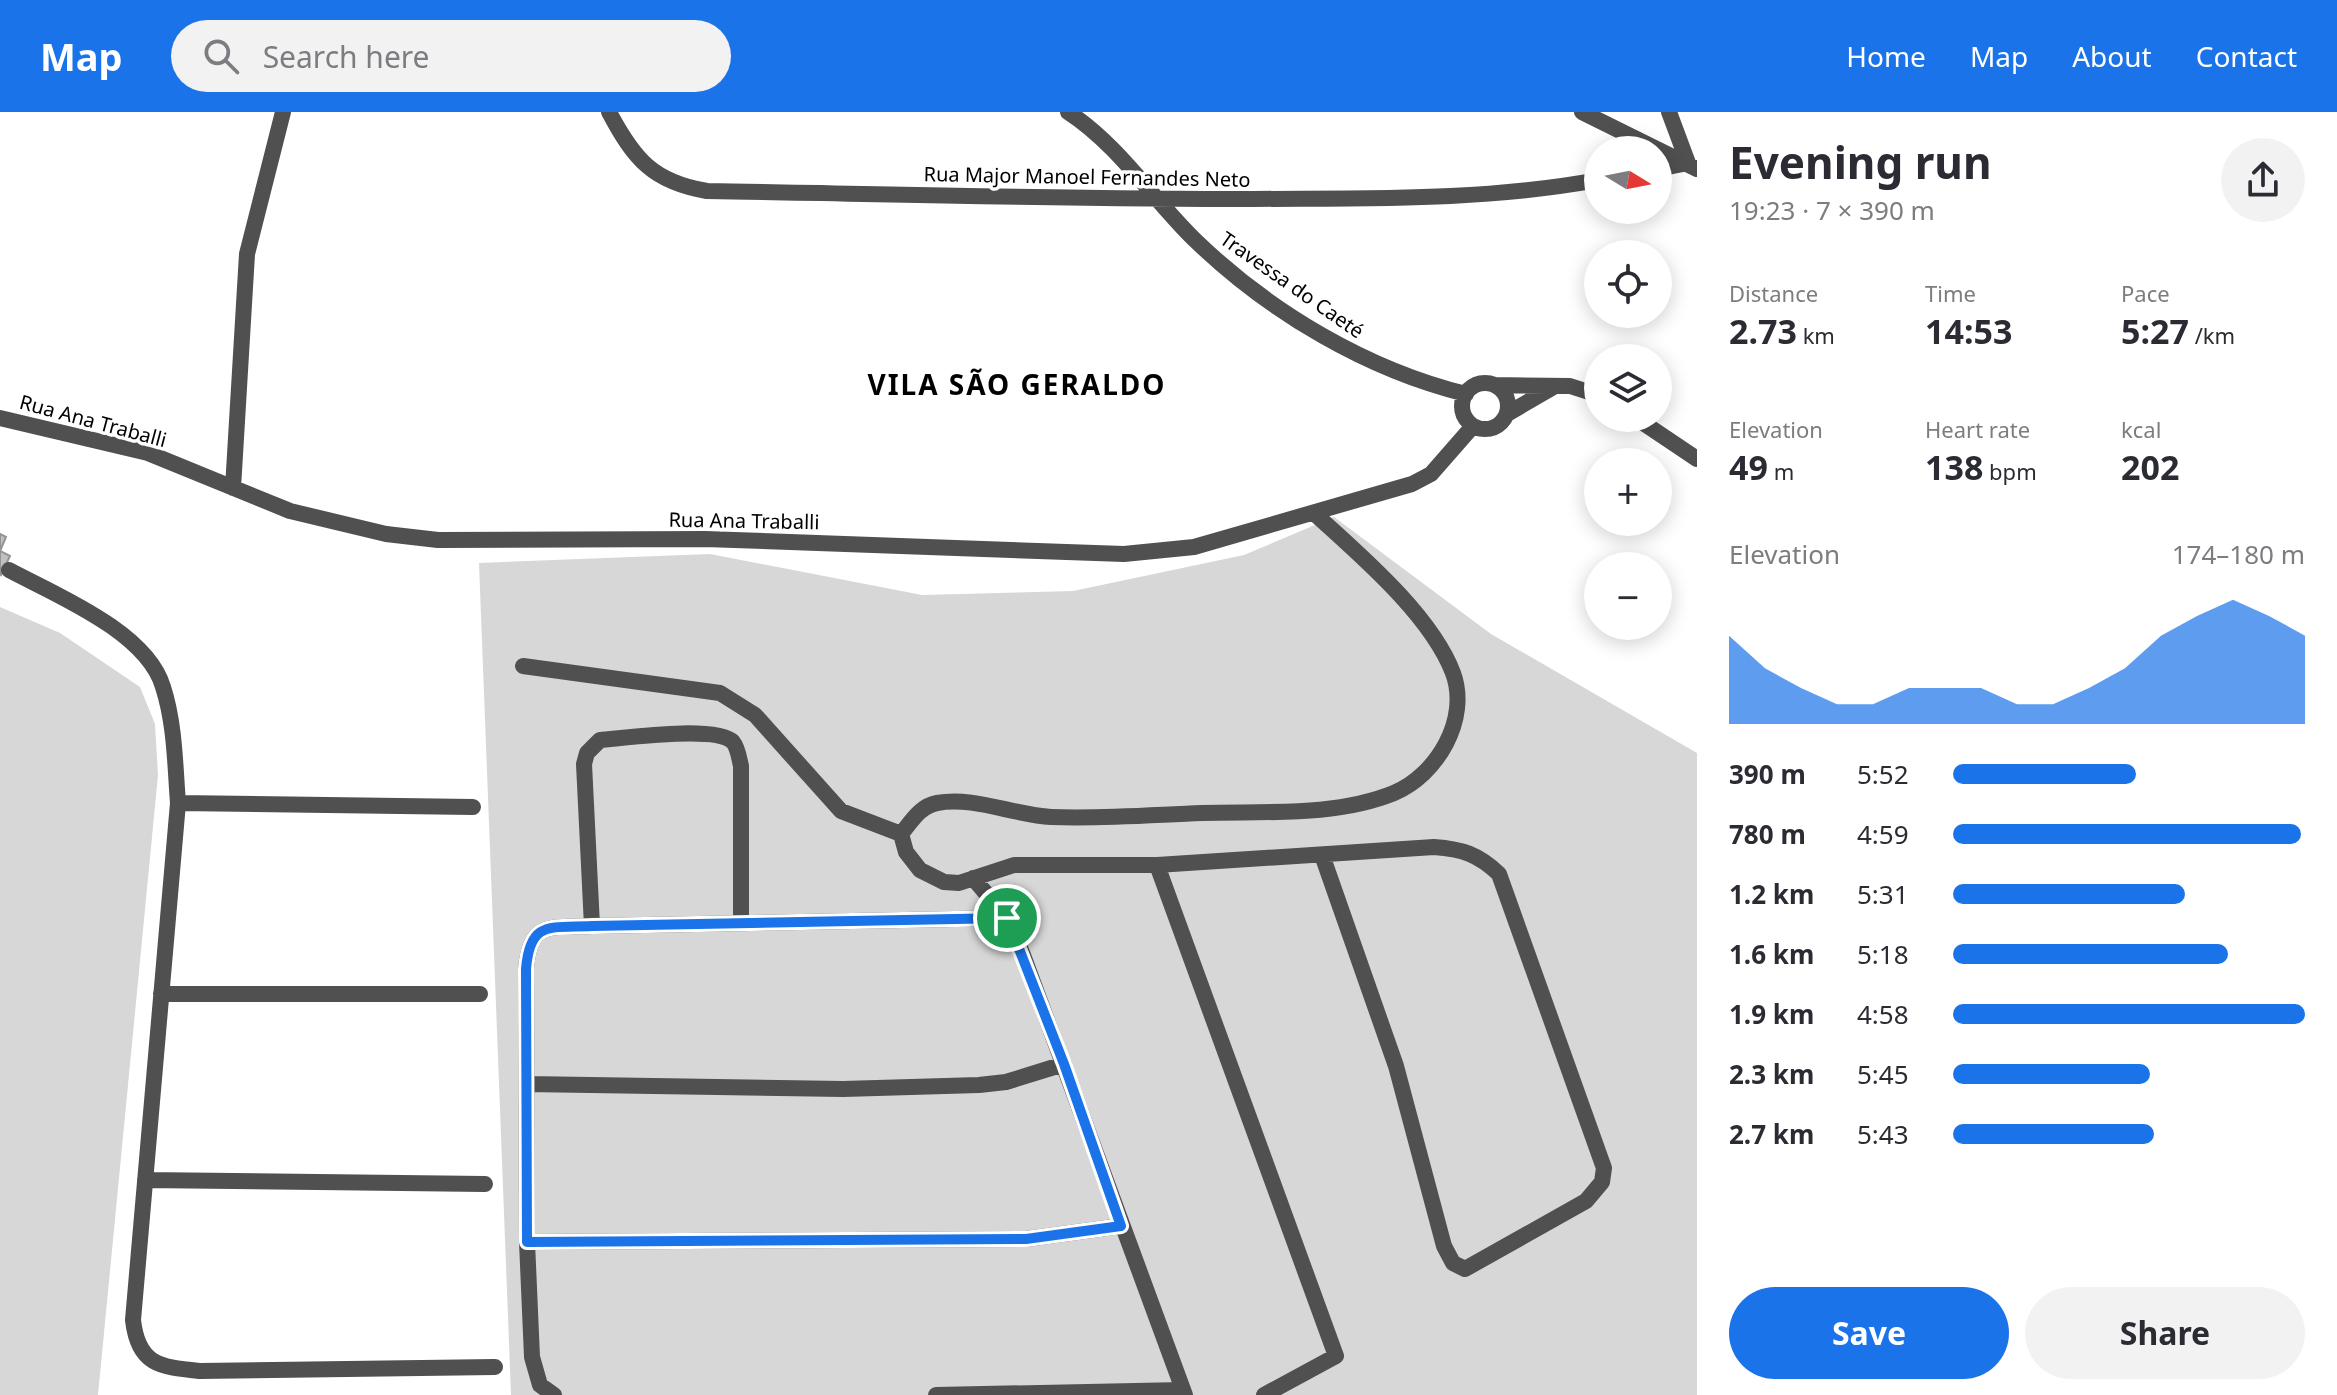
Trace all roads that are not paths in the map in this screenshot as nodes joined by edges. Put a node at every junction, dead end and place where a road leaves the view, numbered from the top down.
1 (283, 112) edge
2 (609, 112) edge
3 (1068, 112) edge
4 (1582, 112) edge
5 (1669, 112) edge
6 (1693, 166) edge
7 (1672, 168) edge
8 (1584, 183) edge
9 (1158, 199) junction
10 (1494, 385) junction
11 (1556, 385) junction
12 (1584, 388) edge
13 (1466, 394) junction
14 (1507, 414) junction
15 (0, 418) edge
16 (1473, 426) junction
17 (1657, 432) edge
18 (1697, 459) edge
19 (233, 488) junction
20 (1315, 514) junction
21 (9, 570) dead end
22 (523, 666) dead end
23 (178, 803) junction
24 (473, 807) dead end
25 (901, 834) junction
26 (1322, 855) junction
27 (1157, 865) junction
28 (973, 878) junction
29 (1007, 918) junction
30 (741, 923) junction
31 (592, 926) junction
32 (161, 994) junction
33 (480, 994) dead end
34 (1064, 1064) junction
35 (527, 1084) junction
36 (145, 1180) junction
37 (485, 1184) dead end
38 (1121, 1226) junction
39 (527, 1242) junction
40 (495, 1367) dead end
41 (1184, 1392) edge
42 (554, 1395) edge
43 (936, 1395) edge
44 (1264, 1395) edge

1 - 19 street
2 - 9 street, Rua Major Manoel Fernandes Neto
3 - 9 street, Travessa do Caeté
4 - 6 street
5 - 6 street
6 - 7 street
8 - 9 street, Rua Major Manoel Fernandes Neto
9 - 13 street, Travessa do Caeté
10 - 11 street
10 - 13 street
10 - 14 street
11 - 12 street
11 - 14 street
13 - 16 street
14 - 16 street
15 - 19 street, Rua Ana Traballi
16 - 20 street, Rua Ana Traballi
17 - 18 street
19 - 20 street, Rua Ana Traballi
20 - 25 street
21 - 23 street
22 - 25 street
23 - 24 street
23 - 32 street
25 - 28 street
26 - 26 street
26 - 27 street
27 - 28 street
27 - 44 street
28 - 29 street
29 - 30 street
29 - 34 street
30 - 31 street
30 - 31 street
31 - 35 street
32 - 33 street
32 - 36 street
34 - 35 street
34 - 38 street
35 - 39 street
36 - 37 street
36 - 40 street
38 - 39 street
38 - 41 street
39 - 42 street
41 - 43 street

